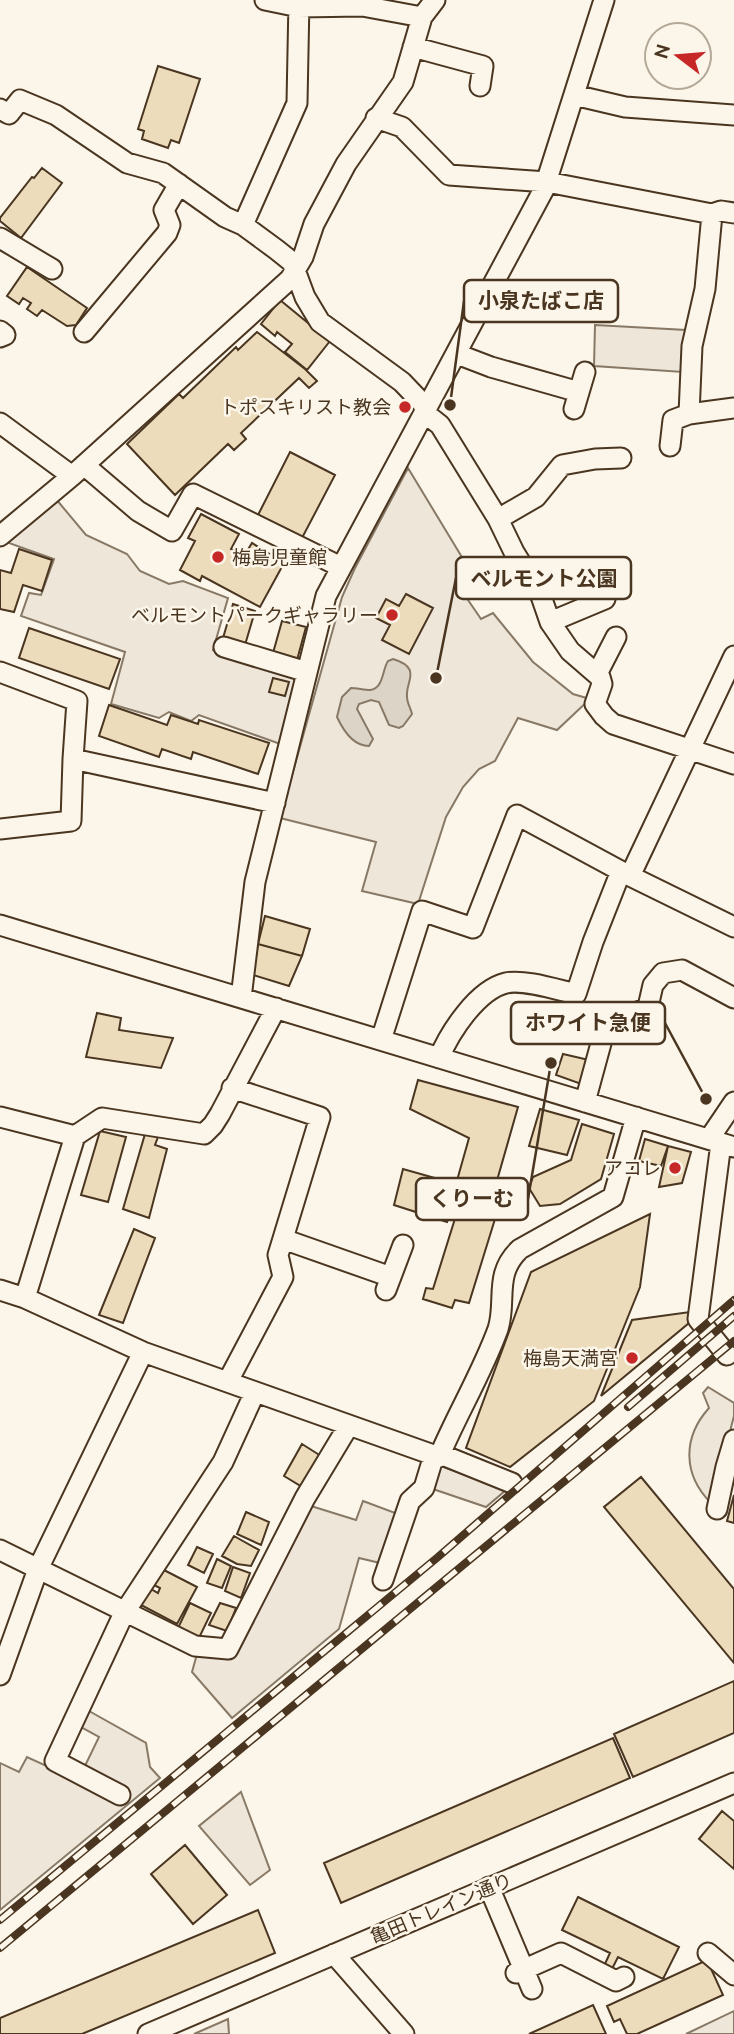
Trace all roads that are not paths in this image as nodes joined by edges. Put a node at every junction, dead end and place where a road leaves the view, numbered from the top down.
1 (265, 0) edge
2 (435, 0) edge
3 (604, 0) edge
4 (299, 3) edge
5 (422, 17) junction
6 (413, 47) junction
7 (480, 86) dead end
8 (574, 95) junction
9 (0, 108) edge
10 (734, 115) edge
11 (376, 118) junction
12 (547, 182) junction
13 (179, 184) junction
14 (734, 213) edge
15 (712, 214) junction
16 (243, 225) junction
17 (0, 238) edge
18 (52, 269) dead end
19 (296, 270) junction
20 (0, 331) edge
21 (84, 331) dead end
22 (0, 337) edge
23 (457, 354) junction
24 (585, 372) dead end
25 (734, 408) edge
26 (426, 414) junction
27 (689, 414) junction
28 (0, 422) edge
29 (670, 446) dead end
30 (621, 458) dead end
31 (78, 471) junction
32 (498, 519) junction
33 (0, 536) edge
34 (341, 567) junction
35 (605, 599) dead end
36 (550, 622) junction
37 (615, 637) dead end
38 (224, 647) dead end
39 (734, 656) edge
40 (0, 672) edge
41 (307, 672) junction
42 (597, 674) junction
43 (691, 750) junction
44 (73, 758) junction
45 (734, 764) edge
46 (275, 803) junction
47 (0, 829) edge
48 (626, 874) junction
49 (0, 925) edge
50 (734, 927) edge
51 (241, 998) junction
52 (734, 998) edge
53 (276, 1008) junction
54 (381, 1040) junction
55 (439, 1058) junction
56 (232, 1088) junction
57 (585, 1102) junction
58 (734, 1102) edge
59 (0, 1117) edge
60 (636, 1117) junction
61 (75, 1136) junction
62 (722, 1143) edge
63 (283, 1239) junction
64 (403, 1245) dead end
65 (0, 1290) edge
66 (25, 1298) junction
67 (143, 1352) junction
68 (727, 1354) dead end
69 (228, 1381) junction
70 (255, 1392) junction
71 (349, 1425) junction
72 (734, 1440) edge
73 (437, 1455) junction
74 (730, 1468) edge
75 (512, 1483) dead end
76 (717, 1509) dead end
77 (0, 1550) edge
78 (38, 1569) junction
79 (383, 1580) dead end
80 (124, 1613) junction
81 (0, 1675) edge
82 (734, 1783) edge
83 (120, 1795) dead end
84 (489, 1887) junction
85 (708, 1953) dead end
86 (334, 1954) junction
87 (520, 1971) junction
88 (734, 1975) edge
89 (624, 1977) dead end
90 (532, 1989) dead end
91 (148, 2034) edge
92 (404, 2034) edge

1 - 4 street
2 - 5 street
3 - 8 street
4 - 5 street
4 - 16 street
5 - 6 street
6 - 7 street
6 - 11 street
8 - 10 street
8 - 12 street
9 - 13 street
11 - 12 street
11 - 19 street
12 - 15 street
12 - 23 street
13 - 16 street
13 - 21 street
14 - 15 street
15 - 27 street
16 - 19 street
17 - 18 street
19 - 26 street
19 - 31 street
20 - 22 street
23 - 24 street
23 - 26 street
25 - 27 street
26 - 32 street
26 - 34 street
27 - 29 street
28 - 31 street
30 - 32 street
31 - 33 street
31 - 34 street
32 - 36 street
34 - 41 street
35 - 36 street
36 - 42 street
37 - 42 street
38 - 41 street
39 - 43 street
40 - 44 street
41 - 46 street
42 - 43 street
43 - 45 street
43 - 48 street
44 - 46 street
44 - 47 street
46 - 51 street
48 - 50 street
48 - 54 street
48 - 55 street
49 - 51 street
51 - 53 street
52 - 57 street
53 - 54 street
53 - 56 street
54 - 55 street
55 - 57 street
56 - 61 street
56 - 63 street
57 - 60 street
58 - 62 street
59 - 61 street
60 - 62 street
60 - 73 street
61 - 66 street
62 - 68 street
63 - 64 street
63 - 69 street
65 - 66 street
66 - 67 street
67 - 69 street
67 - 78 street
69 - 70 street
70 - 71 street
70 - 80 street
71 - 73 street
71 - 80 street
72 - 74 street
73 - 75 street
73 - 79 street
74 - 76 street
77 - 78 street
78 - 80 street
78 - 81 street
80 - 83 street
82 - 84 street, 亀田トレイン通り
84 - 86 street, 亀田トレイン通り
84 - 87 street
85 - 88 street
86 - 91 street, 亀田トレイン通り
86 - 92 street
87 - 89 street
87 - 90 street

